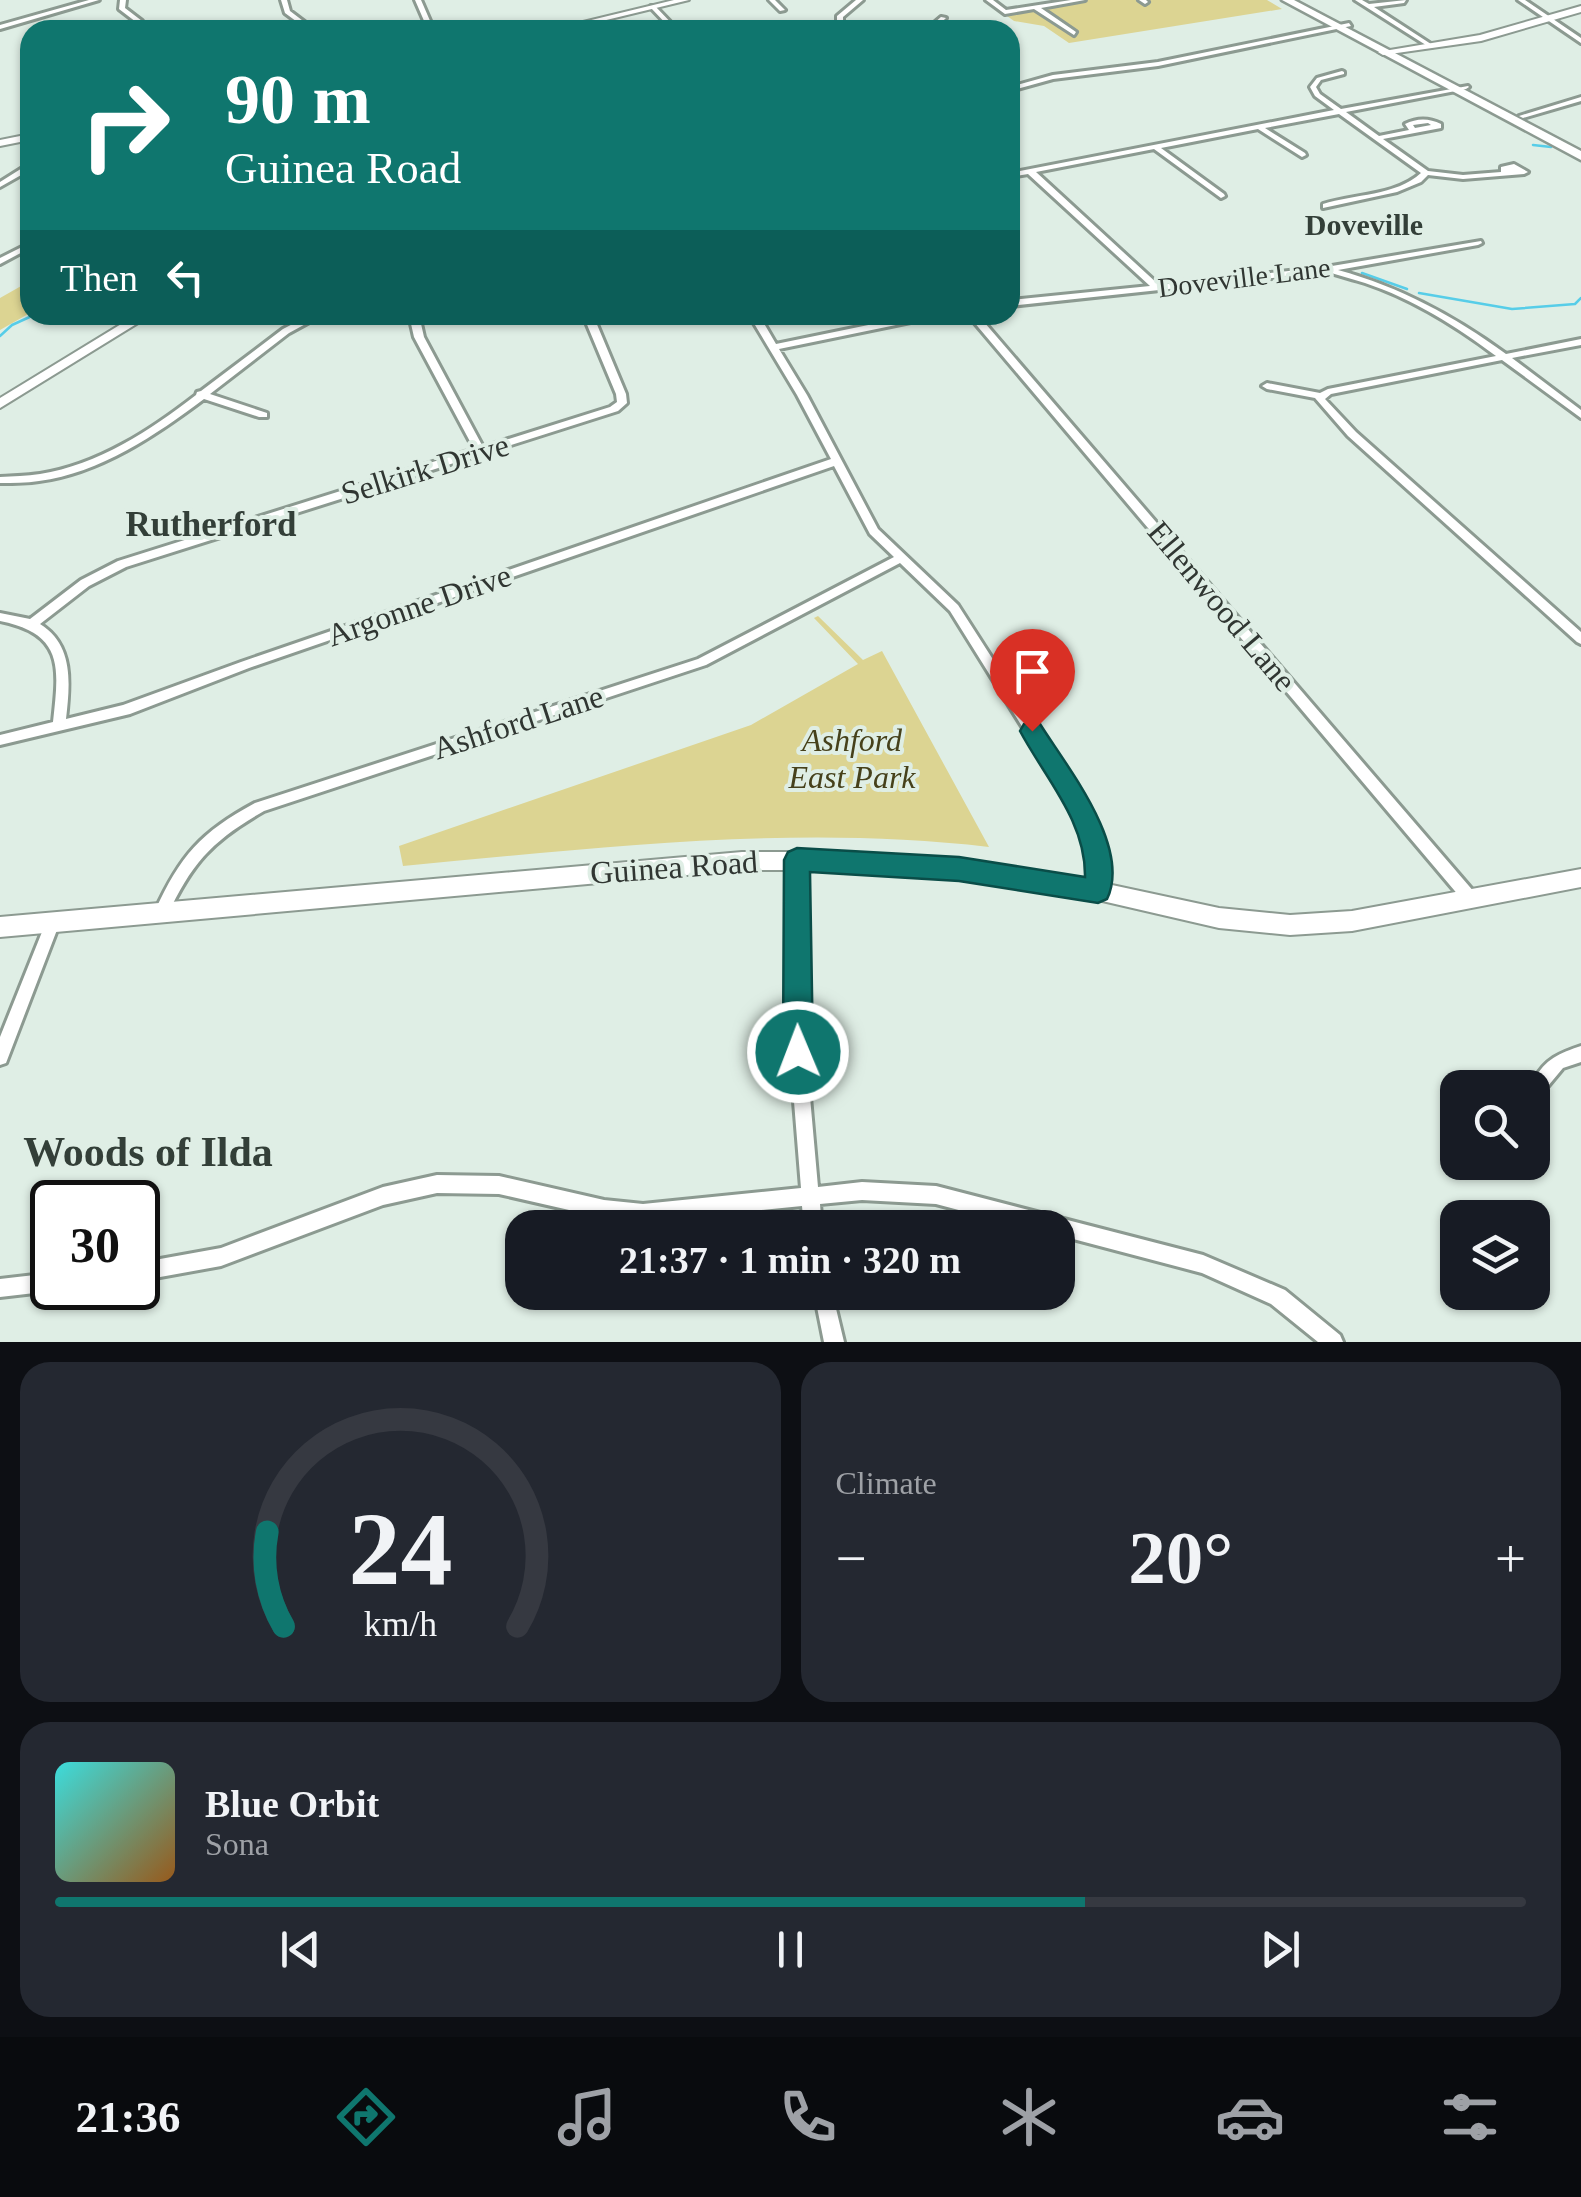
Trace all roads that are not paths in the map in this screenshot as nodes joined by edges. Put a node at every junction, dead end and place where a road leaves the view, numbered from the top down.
1 (96, 0) edge
2 (124, 0) edge
3 (284, 0) edge
4 (686, 0) edge
5 (772, 0) edge
6 (860, 0) edge
7 (989, 0) edge
8 (1082, 0) edge
9 (1286, 0) edge
10 (1302, 0) edge
11 (1358, 0) edge
12 (1521, 0) edge
13 (1404, 1) edge
14 (1370, 6) junction
15 (654, 7) junction
16 (1035, 7) junction
17 (1581, 9) edge
18 (782, 10) dead end
19 (943, 18) dead end
20 (1547, 18) junction
21 (25, 20) edge
22 (139, 20) edge
23 (298, 20) edge
24 (608, 20) edge
25 (666, 20) edge
26 (840, 20) edge
27 (941, 20) edge
28 (1343, 26) junction
29 (1074, 33) dead end
30 (1581, 41) edge
31 (1427, 44) junction
32 (1391, 50) junction
33 (1342, 73) dead end
34 (1020, 86) edge
35 (1459, 88) junction
36 (1581, 99) edge
37 (1338, 112) junction
38 (1524, 116) junction
39 (1259, 128) junction
40 (1412, 128) dead end
41 (1378, 138) junction
42 (1581, 146) edge
43 (1155, 148) junction
44 (1302, 154) dead end
45 (1581, 156) edge
46 (1030, 170) junction
47 (1020, 172) edge
48 (1426, 173) junction
49 (1505, 173) dead end
50 (1220, 196) dead end
51 (1326, 206) dead end
52 (1478, 242) dead end
53 (1326, 270) junction
54 (1156, 287) junction
55 (1020, 302) edge
56 (129, 325) edge
57 (298, 325) edge
58 (416, 325) edge
59 (592, 325) edge
60 (760, 325) edge
61 (881, 325) edge
62 (982, 325) edge
63 (1581, 342) edge
64 (773, 347) junction
65 (1503, 358) junction
66 (1268, 386) dead end
67 (200, 394) junction
68 (1320, 396) junction
69 (0, 404) edge
70 (262, 415) dead end
71 (1581, 415) edge
72 (481, 452) junction
73 (837, 461) junction
74 (0, 480) edge
75 (901, 558) junction
76 (0, 616) edge
77 (34, 622) junction
78 (1581, 638) edge
79 (59, 726) junction
80 (0, 740) edge
81 (797, 860) junction
82 (1581, 878) edge
83 (1098, 891) junction
84 (1470, 898) junction
85 (162, 911) junction
86 (53, 922) junction
87 (0, 927) edge
88 (1581, 1054) edge
89 (0, 1057) edge
90 (1550, 1071) edge
91 (810, 1197) junction
92 (811, 1210) edge
93 (160, 1268) edge
94 (30, 1285) edge
95 (0, 1288) edge
96 (827, 1310) edge
97 (834, 1342) edge
98 (1332, 1342) edge

1 - 21 street
2 - 22 street
3 - 23 street
4 - 15 main road
5 - 18 street
6 - 26 street
7 - 16 street
8 - 16 street
9 - 28 main road
10 - 28 main road
11 - 14 street
12 - 20 street
13 - 14 street
14 - 31 street
15 - 24 main road
15 - 25 street
16 - 29 street
17 - 20 main road
19 - 27 street
20 - 30 street
20 - 31 main road
28 - 32 main road
28 - 34 street
31 - 32 main road
32 - 35 main road
33 - 37 street
35 - 37 street
35 - 38 main road
35 - 45 main road
36 - 38 street
37 - 39 street
37 - 41 street
38 - 42 main road
39 - 43 street
39 - 44 street
40 - 41 street
41 - 48 street
43 - 46 street
43 - 50 street
46 - 47 street
46 - 54 street
48 - 49 street
48 - 51 street
52 - 53 street, Doveville Lane
53 - 54 street, Doveville Lane
53 - 65 street
54 - 55 street, Doveville Lane
56 - 69 main road
57 - 67 street
58 - 72 street
59 - 72 street, Selkirk Drive
60 - 64 street
61 - 64 street
62 - 84 street, Ellenwood Lane
63 - 65 street
64 - 73 street
65 - 68 street
65 - 71 street
66 - 68 street
67 - 70 street
67 - 74 street
68 - 78 street
72 - 77 street, Selkirk Drive
73 - 75 street
73 - 79 street, Argonne Drive
75 - 83 street
75 - 85 street, Ashford Lane
76 - 77 street
77 - 79 street
79 - 80 street, Argonne Drive
81 - 83 main road, Guinea Road
81 - 85 main road, Guinea Road
81 - 91 street
82 - 84 main road, Guinea Road
83 - 84 main road, Guinea Road
85 - 86 main road, Guinea Road
86 - 87 main road, Guinea Road
86 - 89 street
88 - 90 street
91 - 92 street
91 - 93 street
91 - 98 street
94 - 95 street
96 - 97 street

